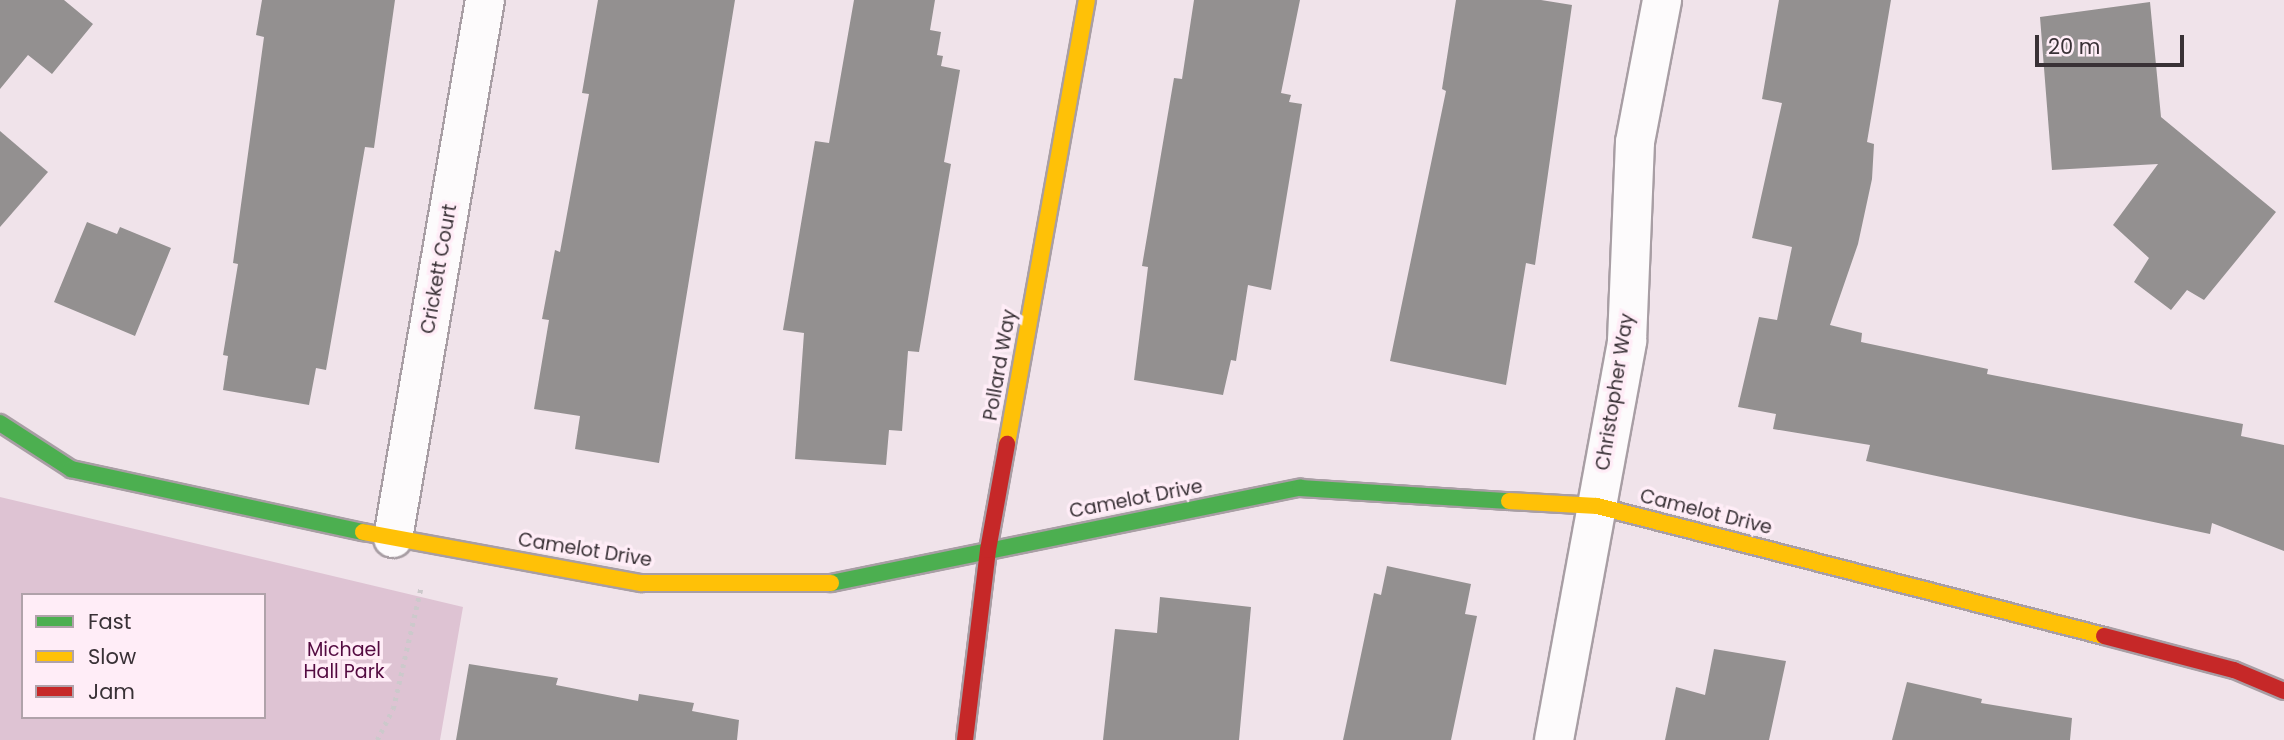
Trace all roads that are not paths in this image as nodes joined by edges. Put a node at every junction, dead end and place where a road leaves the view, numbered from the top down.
1 (485, 0) edge
2 (1087, 0) edge
3 (1662, 0) edge
4 (0, 423) edge
5 (1597, 506) junction
6 (393, 538) junction
7 (988, 550) junction
8 (2284, 691) edge
9 (965, 740) edge
10 (1554, 740) edge

1 - 6 street, Crickett Court
2 - 7 street, Pollard Way
3 - 5 street, Christopher Way
4 - 6 street, Camelot Drive
5 - 7 street, Camelot Drive
5 - 8 street, Camelot Drive
5 - 10 street, Christopher Way
6 - 7 street, Camelot Drive
7 - 9 street, Pollard Way

